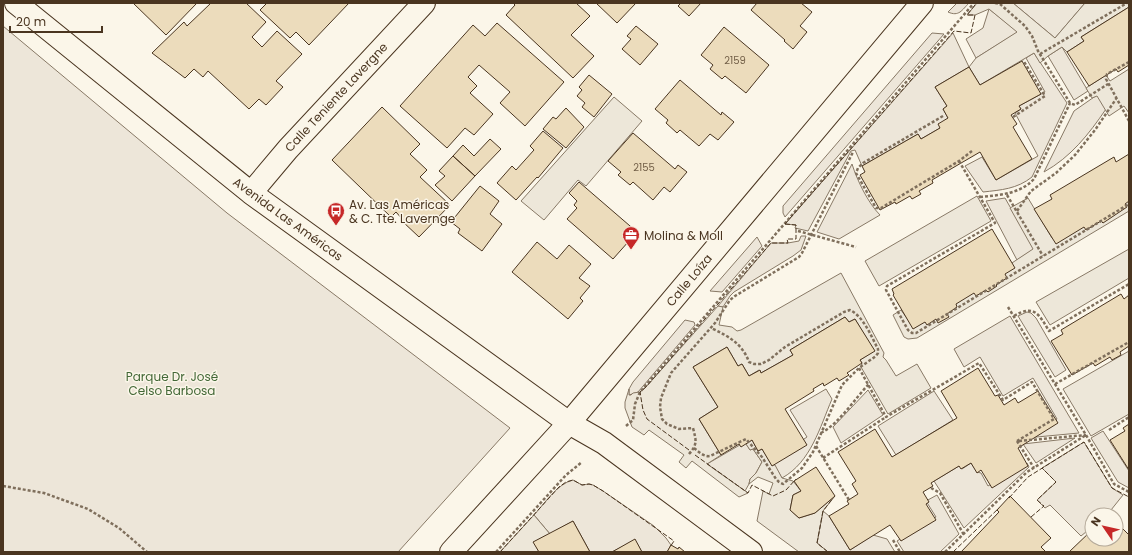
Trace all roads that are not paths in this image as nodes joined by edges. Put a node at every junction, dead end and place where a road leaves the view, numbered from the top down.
1 (16, 3) edge
2 (424, 3) edge
3 (922, 3) edge
4 (250, 192) junction
5 (569, 423) junction
6 (451, 552) edge
7 (751, 552) edge

1 - 4 street, Avenida Las Américas
2 - 4 street, Calle Teniente Lavergne
3 - 5 street, Calle Loíza
4 - 5 street, Avenida Las Américas
5 - 6 street, Calle Loíza
5 - 7 street, Avenida Las Américas

